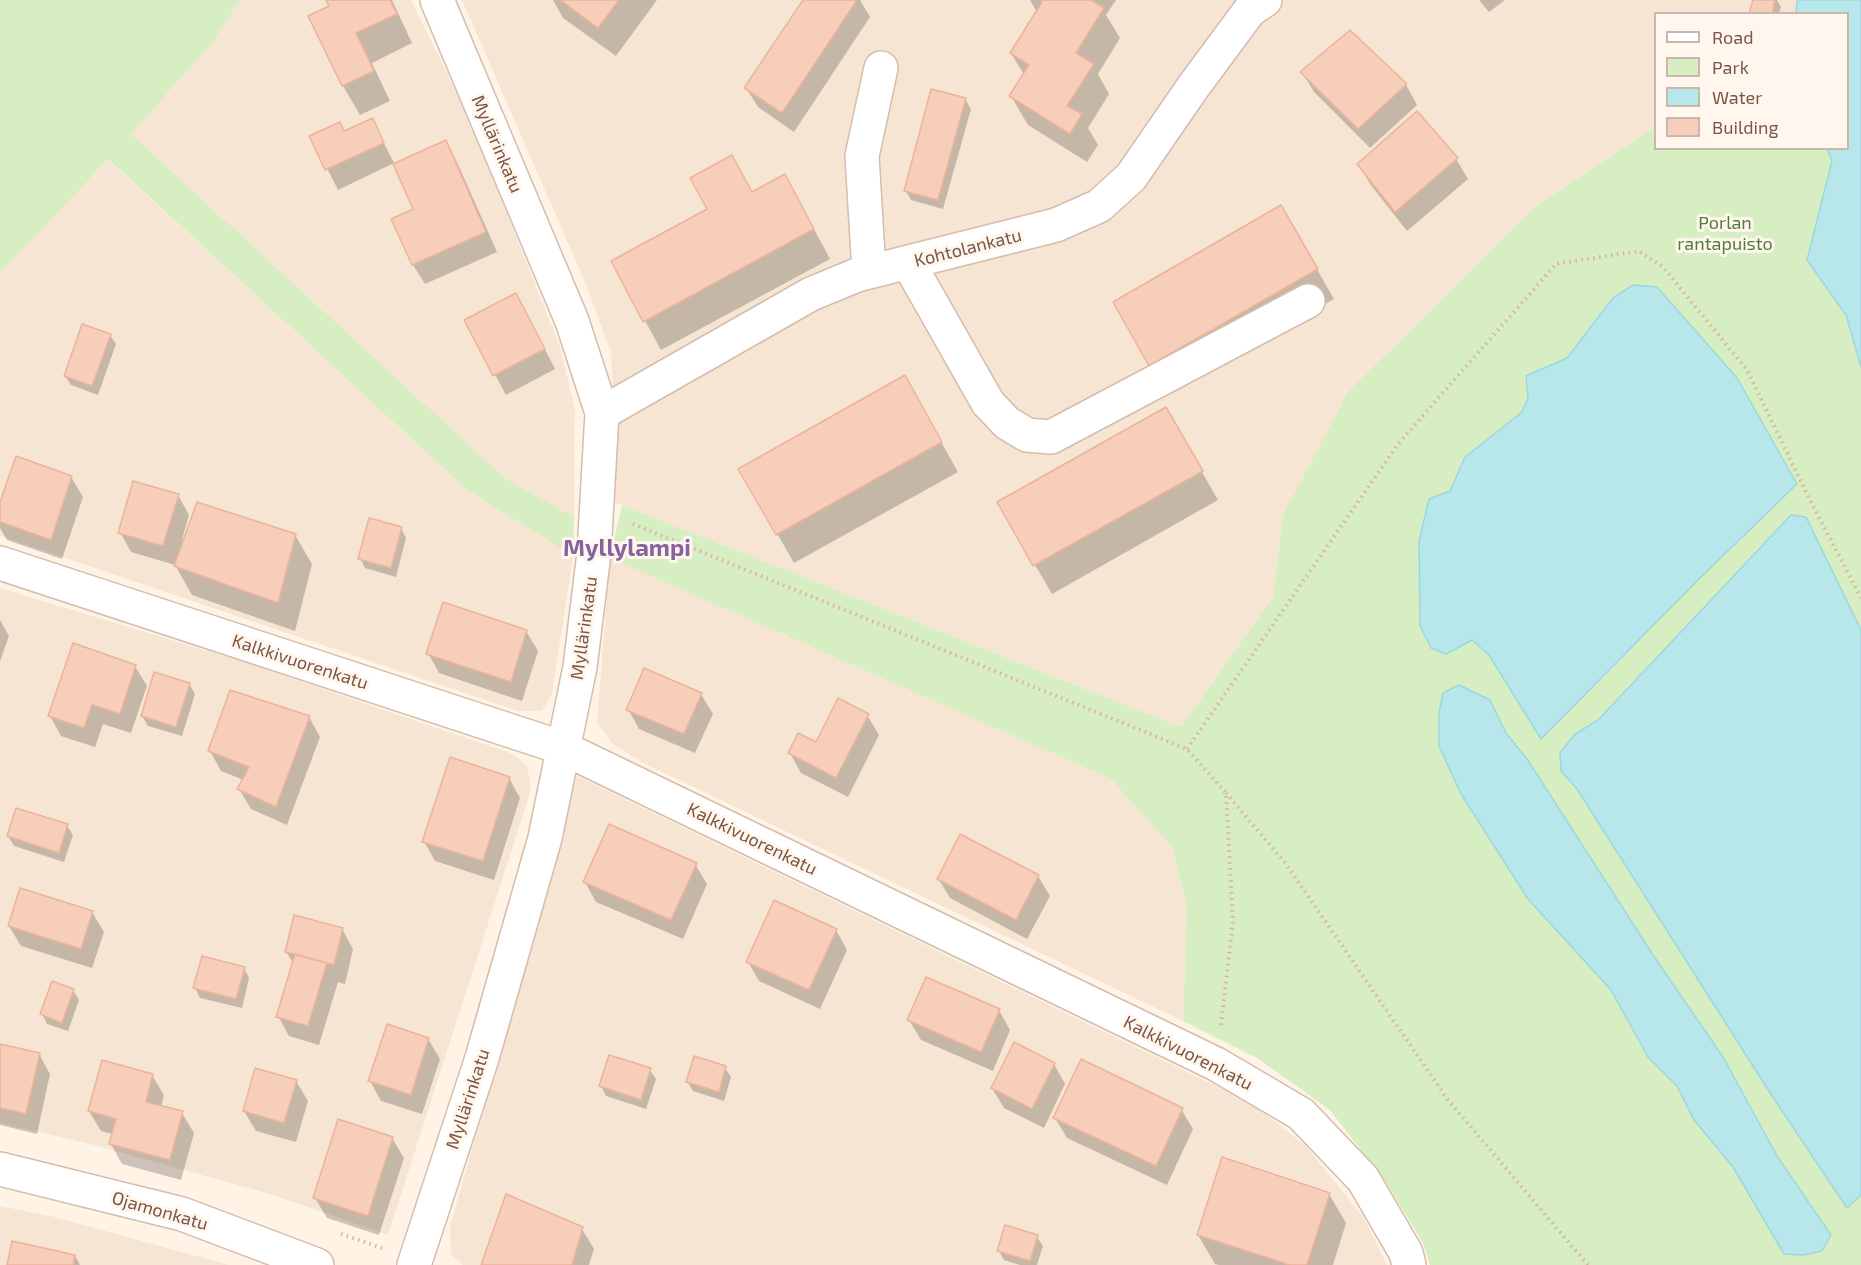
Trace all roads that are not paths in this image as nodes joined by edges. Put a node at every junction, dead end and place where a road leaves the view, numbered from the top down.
1 (436, 0) edge
2 (1265, 0) edge
3 (881, 68) dead end
4 (908, 262) junction
5 (870, 272) junction
6 (1308, 301) dead end
7 (602, 413) junction
8 (0, 563) edge
9 (563, 748) junction
10 (0, 1169) edge
11 (317, 1265) edge
12 (414, 1265) edge
13 (1409, 1265) edge

1 - 7 street, Myllärinkatu
2 - 4 street, Kohtolankatu
3 - 5 street
4 - 5 street, Kohtolankatu
4 - 6 street
5 - 7 street, Kohtolankatu
7 - 9 street, Myllärinkatu
8 - 9 street, Kalkkivuorenkatu
9 - 12 street, Myllärinkatu
9 - 13 street, Kalkkivuorenkatu
10 - 11 street, Ojamonkatu

